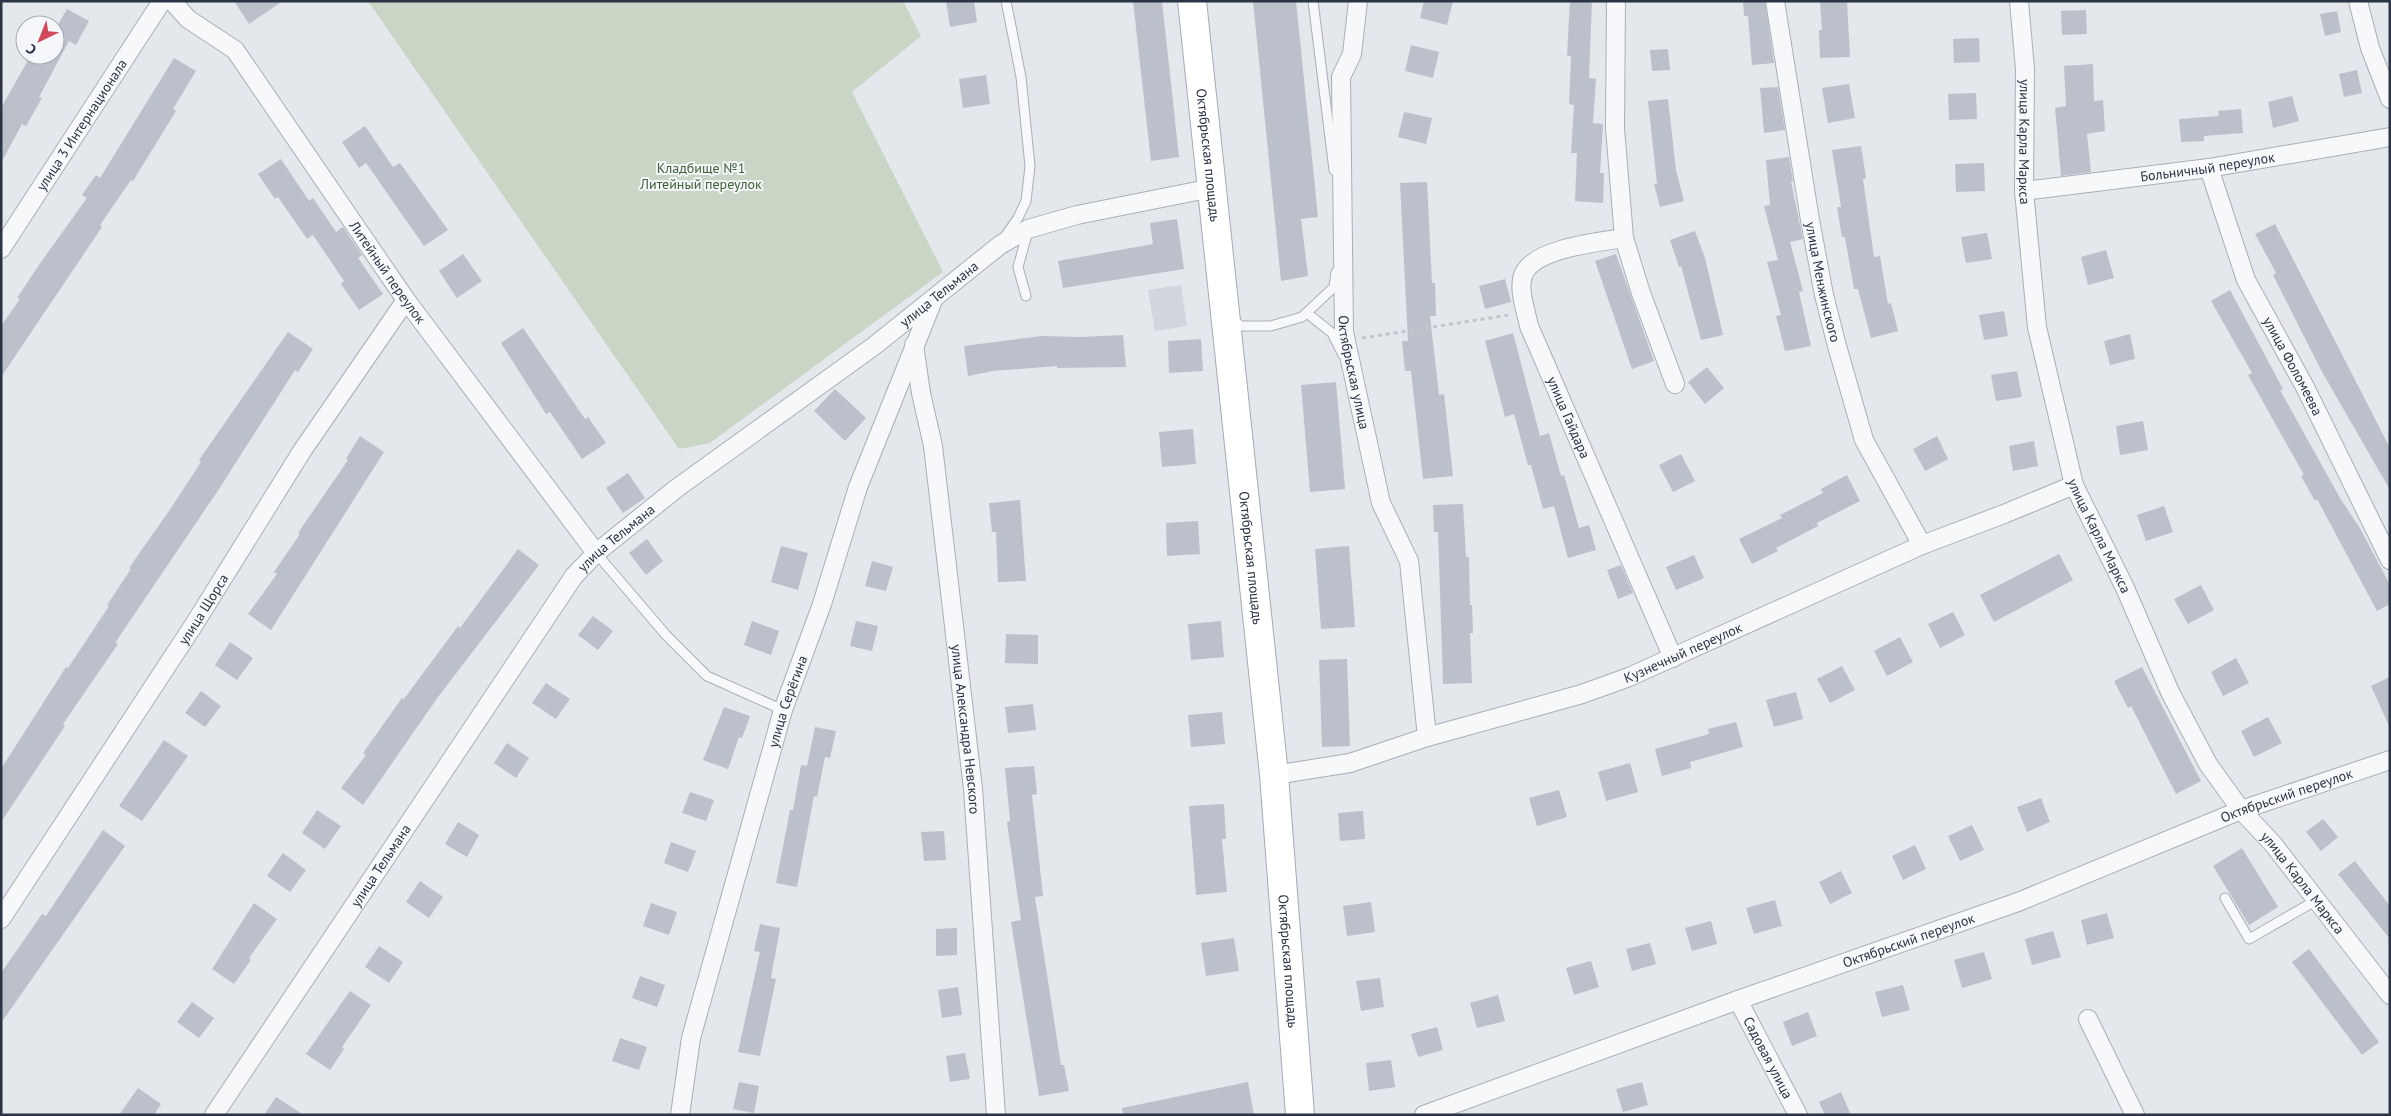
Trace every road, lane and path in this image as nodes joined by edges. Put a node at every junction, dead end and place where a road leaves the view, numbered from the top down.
1 (162, 1) edge
2 (172, 1) edge
3 (1006, 1) edge
4 (1192, 1) edge
5 (1313, 1) edge
6 (1358, 1) edge
7 (1616, 1) edge
8 (1775, 1) edge
9 (2019, 1) edge
10 (2358, 1) edge
11 (2390, 99) edge
12 (2390, 137) edge
13 (2209, 168) junction
14 (1212, 188) junction
15 (2024, 191) junction
16 (1028, 229) junction
17 (1624, 238) junction
18 (1000, 245) junction
19 (1, 250) edge
20 (1026, 296) dead end
21 (406, 300) junction
22 (933, 300) junction
23 (1224, 312) junction
24 (1307, 312) junction
25 (1526, 312) junction
26 (1346, 341) junction
27 (914, 344) junction
28 (1354, 377) junction
29 (1675, 384) dead end
30 (2074, 484) junction
31 (1922, 545) junction
32 (596, 553) junction
33 (2390, 560) edge
34 (1673, 658) junction
35 (782, 710) junction
36 (1428, 737) junction
37 (2390, 760) edge
38 (1274, 775) junction
39 (2240, 810) junction
40 (2225, 898) dead end
41 (2316, 901) junction
42 (1, 920) edge
43 (2390, 995) edge
44 (1738, 1000) junction
45 (2088, 1019) dead end
46 (223, 1111) edge
47 (680, 1115) edge
48 (996, 1115) edge
49 (1300, 1115) edge
50 (1424, 1115) edge
51 (1798, 1115) edge
52 (2135, 1115) edge

1 - 19 street, улица 3 Интернационала
2 - 21 street, Литейный переулок
3 - 18 lane
4 - 14 main road, Октябрьская площадь
5 - 24 lane
6 - 26 street, Октябрьская улица
7 - 17 street
8 - 31 street, улица Менжинского
9 - 15 street, улица Карла Маркса
10 - 11 street
12 - 13 street, Больничный переулок
13 - 15 street, Больничный переулок
13 - 33 street, улица Фоломеева
14 - 16 street, улица Тельмана
14 - 23 main road, Октябрьская площадь
15 - 30 street, улица Карла Маркса
16 - 18 street, улица Тельмана
16 - 20 lane
17 - 25 street, улица Гайдара
17 - 29 street
18 - 22 street, улица Тельмана
21 - 32 street, Литейный переулок
21 - 42 street, улица Щорса
22 - 27 street, улица Серёгина
22 - 32 street, улица Тельмана
23 - 24 lane
23 - 38 main road, Октябрьская площадь
24 - 28 lane
25 - 26 path
25 - 34 street, улица Гайдара
26 - 28 street, Октябрьская улица
27 - 35 street, улица Серёгина
27 - 48 street, улица Александра Невского
28 - 36 street, Октябрьская улица
30 - 31 street, Кузнечный переулок
30 - 39 street, улица Карла Маркса
31 - 34 street, Кузнечный переулок
32 - 35 lane
32 - 46 street, улица Тельмана
34 - 36 street, Кузнечный переулок
35 - 47 street, улица Серёгина
36 - 38 street, Кузнечный переулок
37 - 39 street, Октябрьский переулок
38 - 49 main road, Октябрьская площадь
39 - 41 street, улица Карла Маркса
39 - 44 street, Октябрьский переулок
40 - 41 lane
41 - 43 street, улица Карла Маркса
44 - 50 street, Октябрьский переулок
44 - 51 street, Садовая улица
45 - 52 street

